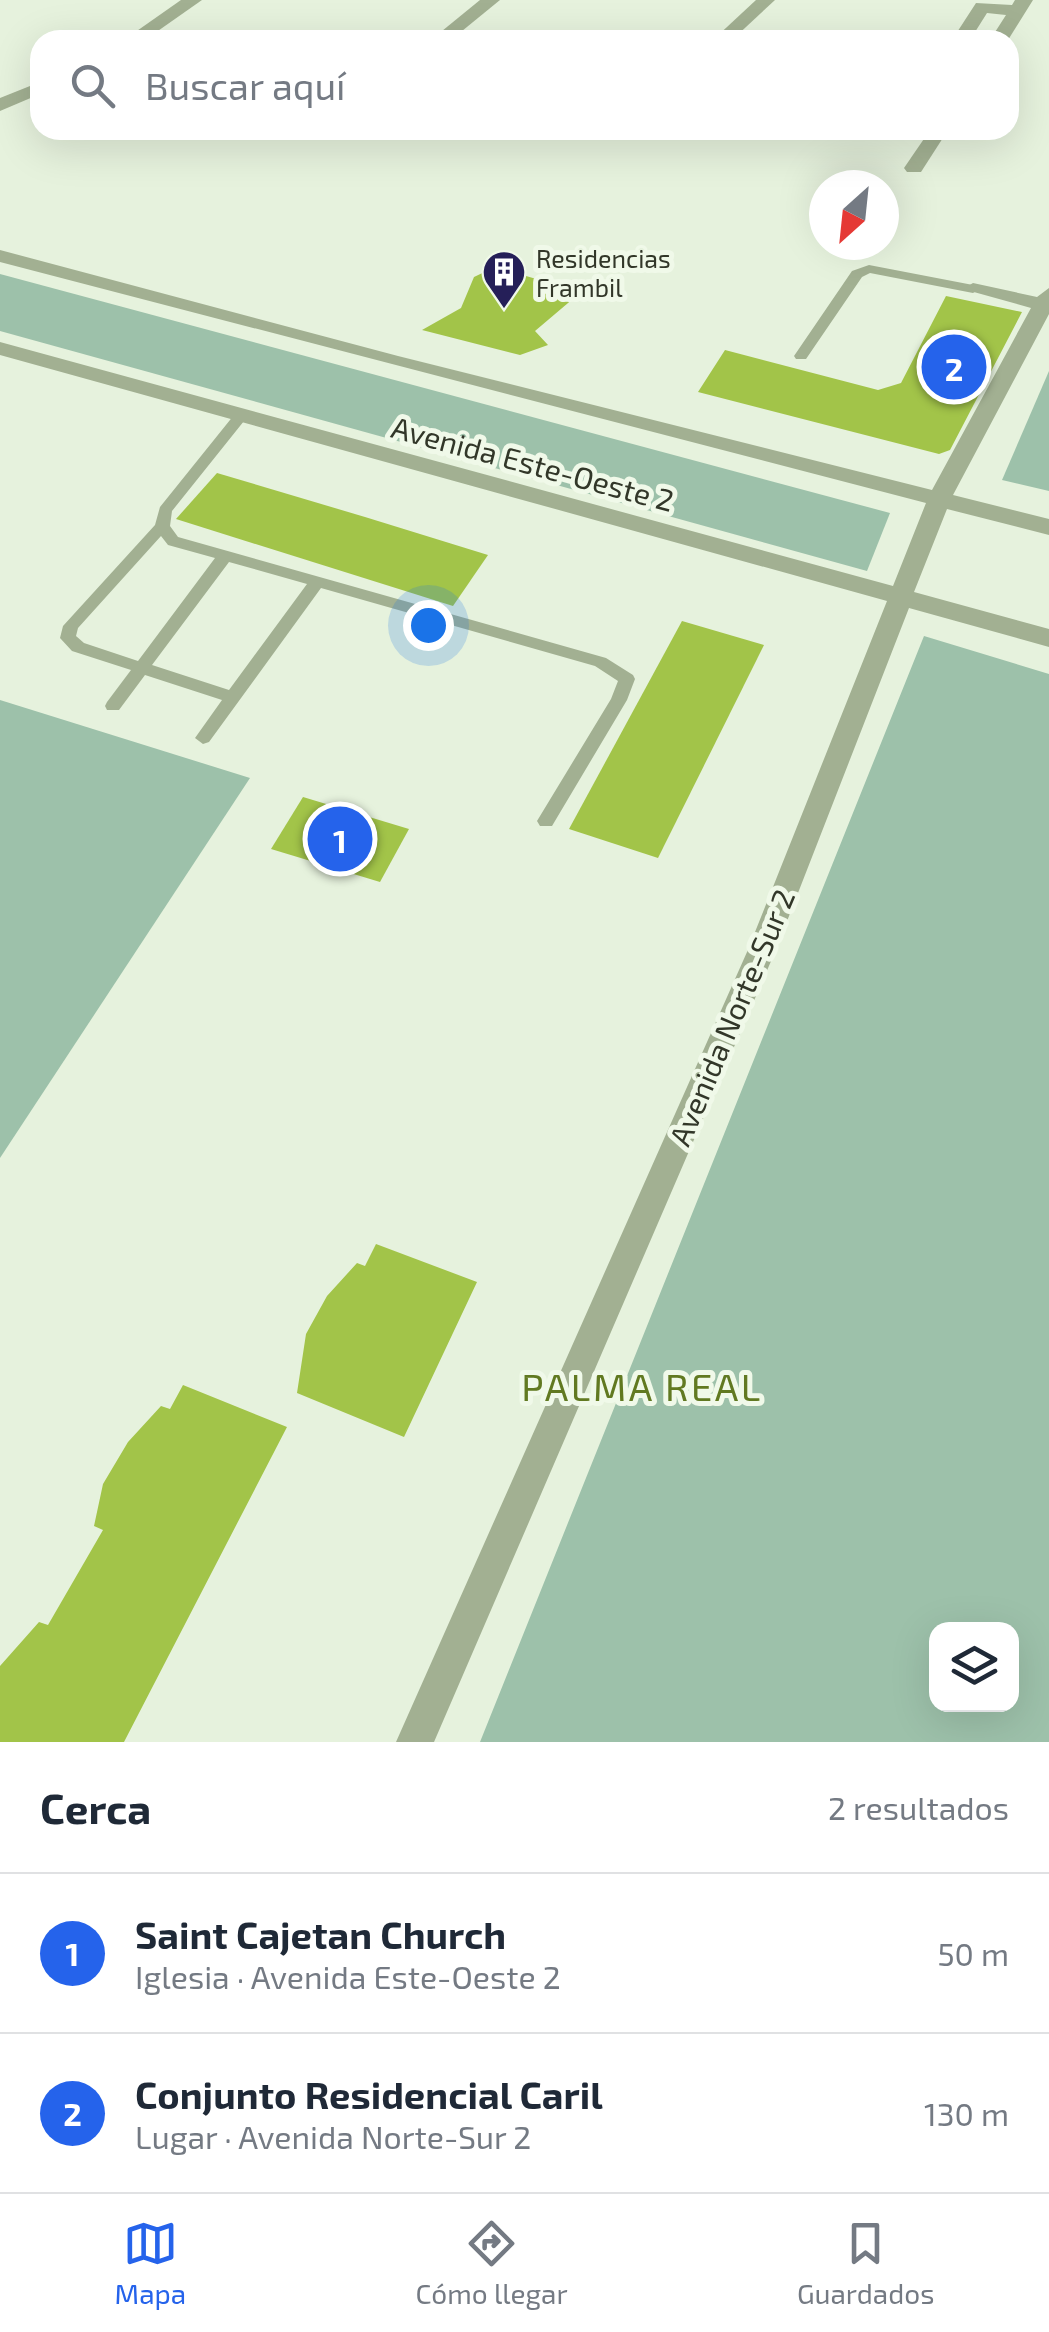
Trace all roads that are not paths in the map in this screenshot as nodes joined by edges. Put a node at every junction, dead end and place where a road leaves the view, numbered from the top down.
1 (193, 0) edge
2 (491, 0) edge
3 (766, 0) edge
4 (1021, 6) edge
5 (148, 30) edge
6 (453, 30) edge
7 (733, 30) edge
8 (968, 30) edge
9 (1005, 30) edge
10 (30, 92) edge
11 (0, 105) edge
12 (932, 140) edge
13 (914, 168) dead end
14 (0, 256) edge
15 (973, 290) joint
16 (1046, 300) edge
17 (0, 348) edge
18 (802, 356) dead end
19 (239, 418) junction
20 (940, 499) junction
21 (162, 526) junction
22 (1049, 527) edge
23 (225, 556) junction
24 (317, 582) junction
25 (902, 597) junction
26 (1049, 638) edge
27 (142, 667) junction
28 (232, 697) junction
29 (113, 706) dead end
30 (204, 738) dead end
31 (546, 821) dead end
32 (415, 1742) edge

1 - 5 street
2 - 6 street
3 - 7 street
4 - 8 street
4 - 9 street
10 - 11 street
12 - 13 street
14 - 20 street, Avenida Este-Oeste 2
15 - 16 street
15 - 18 lane
16 - 20 street, Avenida Norte-Sur 2
17 - 19 street, Avenida Este-Oeste 2
19 - 21 lane
19 - 25 street, Avenida Este-Oeste 2
20 - 22 street, Avenida Este-Oeste 2
20 - 25 street, Avenida Norte-Sur 2
21 - 23 lane
21 - 27 lane
23 - 24 lane
23 - 27 lane
24 - 28 lane
24 - 31 lane
25 - 26 street, Avenida Este-Oeste 2
25 - 32 street, Avenida Norte-Sur 2
27 - 28 lane
27 - 29 lane
28 - 30 lane

